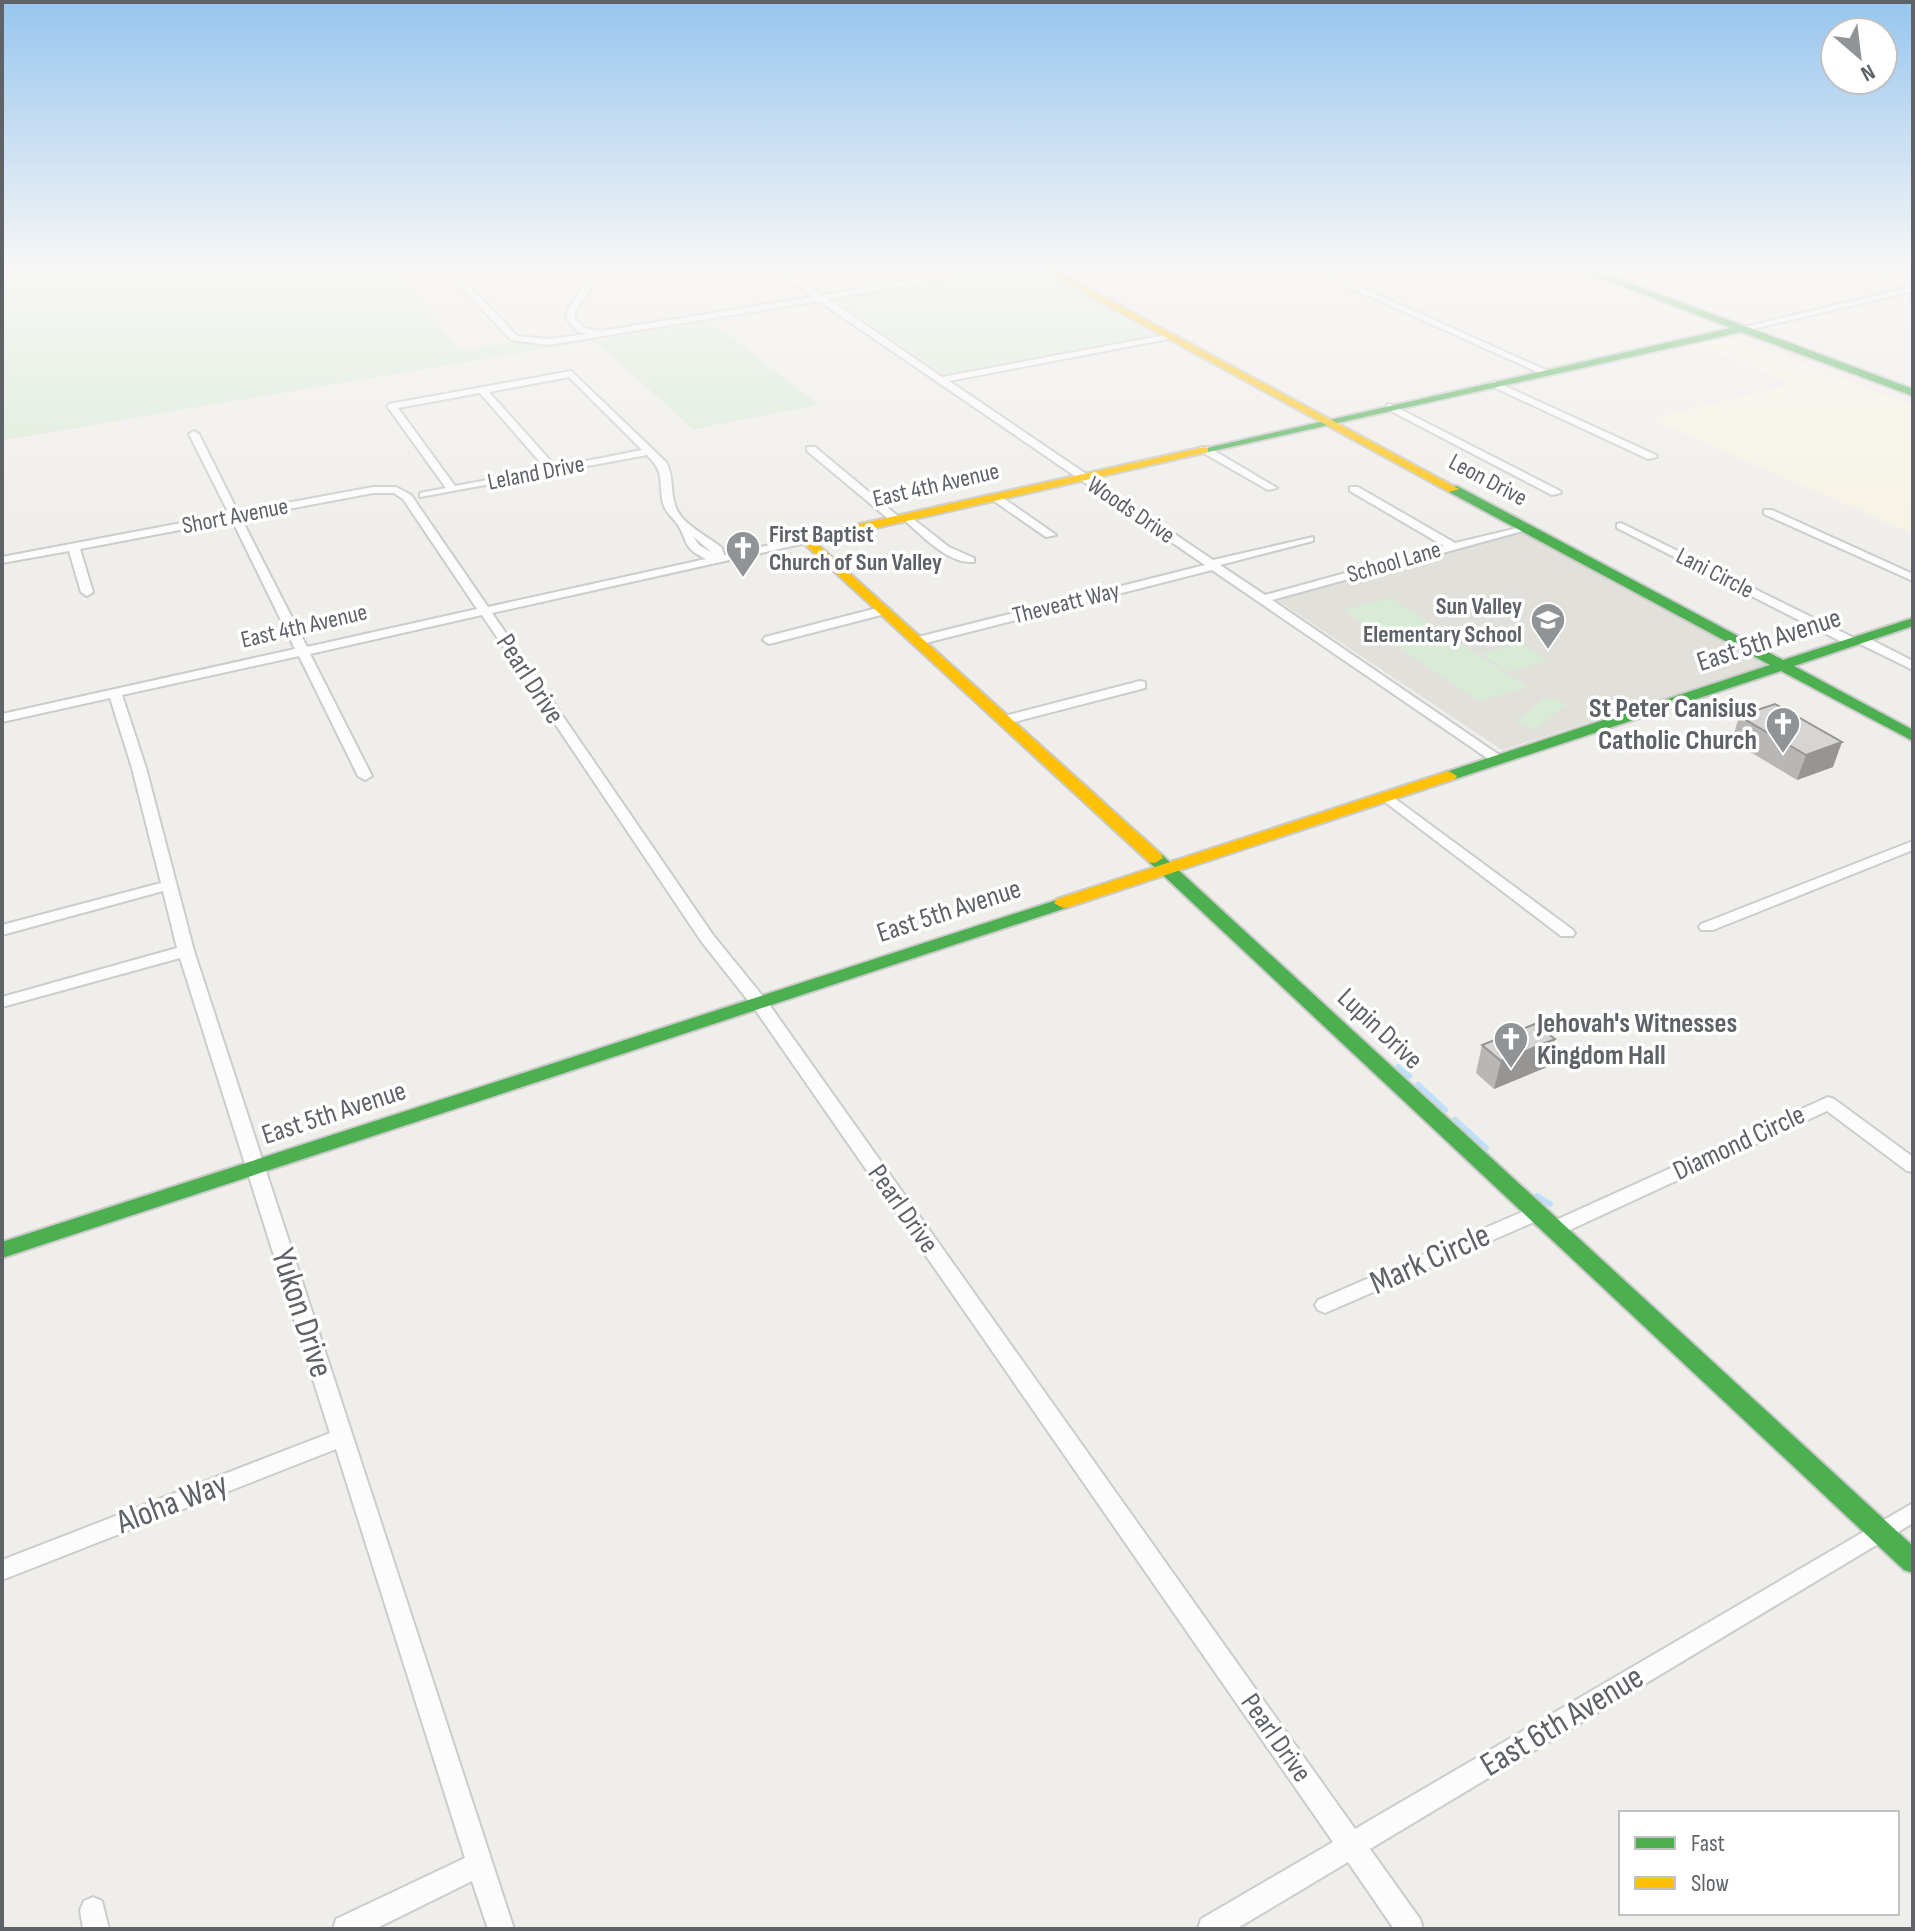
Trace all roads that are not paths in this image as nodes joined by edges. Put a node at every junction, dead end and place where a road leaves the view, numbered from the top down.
1 (906, 356) edge
2 (1064, 356) edge
3 (1206, 356) edge
4 (1509, 356) edge
5 (1617, 356) edge
6 (1813, 356) edge
7 (1545, 372) junction
8 (941, 380) junction
9 (1494, 384) junction
10 (482, 390) junction
11 (1913, 393) edge
12 (1390, 407) junction
13 (1329, 422) junction
14 (194, 434) dead end
15 (811, 449) dead end
16 (1204, 449) junction
17 (649, 452) junction
18 (1652, 457) dead end
19 (553, 470) junction
20 (1083, 477) junction
21 (1272, 488) dead end
22 (452, 489) junction
23 (1354, 489) dead end
24 (396, 490) joint
25 (1556, 493) dead end
26 (424, 495) dead end
27 (995, 497) junction
28 (1768, 512) dead end
29 (235, 516) junction
30 (901, 518) junction
31 (1621, 526) dead end
32 (1526, 527) junction
33 (1050, 535) dead end
34 (1309, 539) dead end
35 (806, 540) junction
36 (73, 545) junction
37 (1452, 546) junction
38 (718, 559) junction
39 (2, 560) edge
40 (970, 560) dead end
41 (1212, 565) junction
42 (1913, 578) edge
43 (87, 592) dead end
44 (1263, 599) junction
45 (485, 610) junction
46 (885, 610) junction
47 (1913, 622) edge
48 (769, 640) dead end
49 (918, 641) junction
50 (1856, 641) junction
51 (303, 651) junction
52 (1783, 665) junction
53 (1913, 666) edge
54 (1140, 685) dead end
55 (115, 693) junction
56 (2, 717) edge
57 (1006, 720) junction
58 (1913, 736) edge
59 (1498, 759) junction
60 (365, 776) dead end
61 (1386, 796) junction
62 (1913, 845) edge
63 (1165, 869) junction
64 (170, 885) junction
65 (1707, 927) dead end
66 (2, 930) edge
67 (1567, 933) dead end
68 (186, 951) junction
69 (2, 1002) edge
70 (760, 1004) junction
71 (1913, 1166) edge
72 (256, 1167) junction
73 (1536, 1213) junction
74 (1554, 1229) junction
75 (2, 1250) edge
76 (1325, 1305) dead end
77 (343, 1437) junction
78 (1913, 1512) edge
79 (1879, 1531) junction
80 (1913, 1562) edge
81 (2, 1570) edge
82 (1352, 1847) junction
83 (480, 1864) junction
84 (346, 1929) edge
85 (501, 1929) edge
86 (1211, 1929) edge
87 (1410, 1929) edge

1 - 8 street, Woods Drive
2 - 8 street
3 - 13 street, Leon Drive
4 - 7 street
5 - 7 street, East 4th Avenue
6 - 11 street
7 - 9 street, East 4th Avenue
8 - 20 street, Woods Drive
9 - 12 street, East 4th Avenue
9 - 18 street
10 - 17 street
10 - 19 street
10 - 22 street
12 - 13 street, East 4th Avenue
12 - 25 street
13 - 16 street, East 4th Avenue
13 - 32 street, Leon Drive
14 - 29 street
15 - 30 street
16 - 20 street, East 4th Avenue
16 - 21 street
17 - 19 street, Leland Drive
17 - 38 street
19 - 22 street, Leland Drive
20 - 27 street, East 4th Avenue
20 - 41 street, Woods Drive
22 - 26 street, Leland Drive
23 - 37 street
24 - 29 street, Short Avenue
24 - 45 street, Pearl Drive
27 - 30 street, East 4th Avenue
27 - 33 street
28 - 42 street
29 - 36 street, Short Avenue
29 - 51 street
30 - 35 street, East 4th Avenue
30 - 40 street
31 - 50 street, Lani Circle
32 - 37 street, School Lane
32 - 52 street, Leon Drive
34 - 41 street, Theveatt Way
35 - 38 street, East 4th Avenue
35 - 46 street, Lupin Drive
36 - 39 street, Short Avenue
36 - 43 street
37 - 44 street, School Lane
38 - 45 street, East 4th Avenue
41 - 44 street, Woods Drive
41 - 49 street, Theveatt Way
44 - 59 street, Woods Drive
45 - 51 street, East 4th Avenue
45 - 70 street, Pearl Drive
46 - 48 street
46 - 49 street, Lupin Drive
47 - 50 street, East 5th Avenue
49 - 57 street, Lupin Drive
50 - 52 street, East 5th Avenue
50 - 53 street, Lani Circle
51 - 55 street, East 4th Avenue
51 - 60 street
52 - 58 street, Leon Drive
52 - 59 street, East 5th Avenue
54 - 57 street
55 - 56 street, East 4th Avenue
55 - 64 street, Yukon Drive
57 - 63 street, Lupin Drive
59 - 61 street, East 5th Avenue
61 - 63 street, East 5th Avenue
61 - 67 street
62 - 65 street
63 - 70 street, East 5th Avenue
63 - 73 street, Lupin Drive
64 - 66 street
64 - 68 street, Yukon Drive
68 - 69 street
68 - 72 street, Yukon Drive
70 - 72 street, East 5th Avenue
70 - 82 street, Pearl Drive
71 - 74 street, Diamond Circle
72 - 75 street, East 5th Avenue
72 - 77 street, Yukon Drive
73 - 74 street, Lupin Drive
73 - 76 street, Mark Circle
74 - 79 street, Lupin Drive
77 - 81 street, Aloha Way
77 - 83 street, Yukon Drive
78 - 79 street, East 6th Avenue
79 - 80 street, Lupin Drive
79 - 82 street, East 6th Avenue
82 - 86 street, East 6th Avenue
82 - 87 street, Pearl Drive
83 - 84 street
83 - 85 street, Yukon Drive

